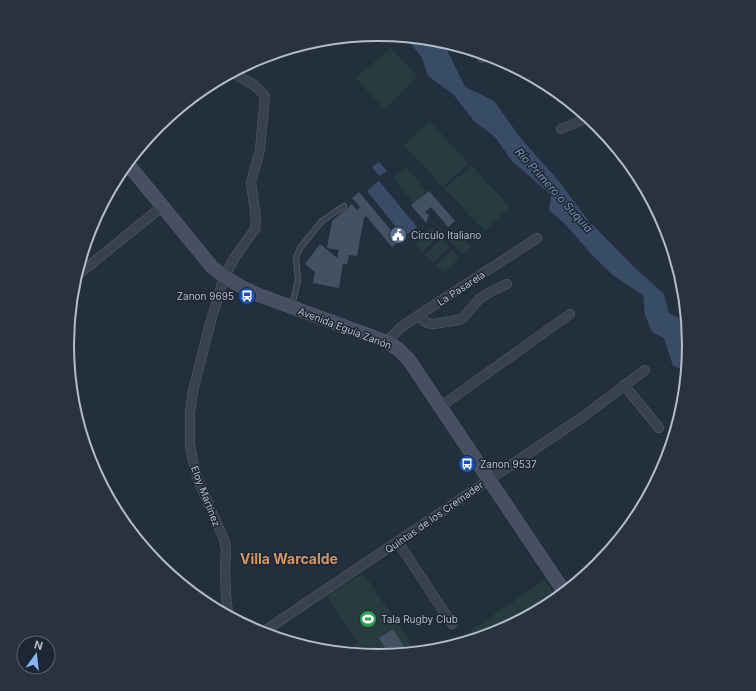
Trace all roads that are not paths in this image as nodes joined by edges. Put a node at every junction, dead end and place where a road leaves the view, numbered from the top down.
1 (237, 75) edge
2 (582, 120) edge
3 (561, 129) dead end
4 (131, 168) edge
5 (163, 206) junction
6 (344, 206) dead end
7 (537, 238) dead end
8 (83, 270) edge
9 (224, 277) junction
10 (507, 284) dead end
11 (292, 307) junction
12 (570, 314) dead end
13 (418, 316) junction
14 (387, 342) junction
15 (645, 370) dead end
16 (624, 386) junction
17 (440, 408) junction
18 (659, 428) dead end
19 (488, 479) junction
20 (398, 542) junction
21 (562, 588) edge
22 (227, 610) edge
23 (452, 624) dead end
24 (267, 629) edge

1 - 9 street, Eloy Martínez
2 - 3 street
4 - 5 main road, Avenida Eguía Zanón
5 - 8 street
5 - 9 main road, Avenida Eguía Zanón
6 - 11 lane
7 - 13 street, La Pasarela
9 - 11 main road, Avenida Eguía Zanón
9 - 22 street, Eloy Martínez
10 - 13 street
11 - 14 main road, Avenida Eguía Zanón
12 - 17 street
13 - 14 street, La Pasarela
14 - 17 main road, Avenida Eguía Zanón
15 - 16 street, Quintas de los Cremader
16 - 18 street
16 - 19 street, Quintas de los Cremader
17 - 19 main road, Avenida Eguía Zanón
19 - 20 street, Quintas de los Cremader
19 - 21 main road, Avenida Eguía Zanón
20 - 23 street
20 - 24 street, Quintas de los Cremader

